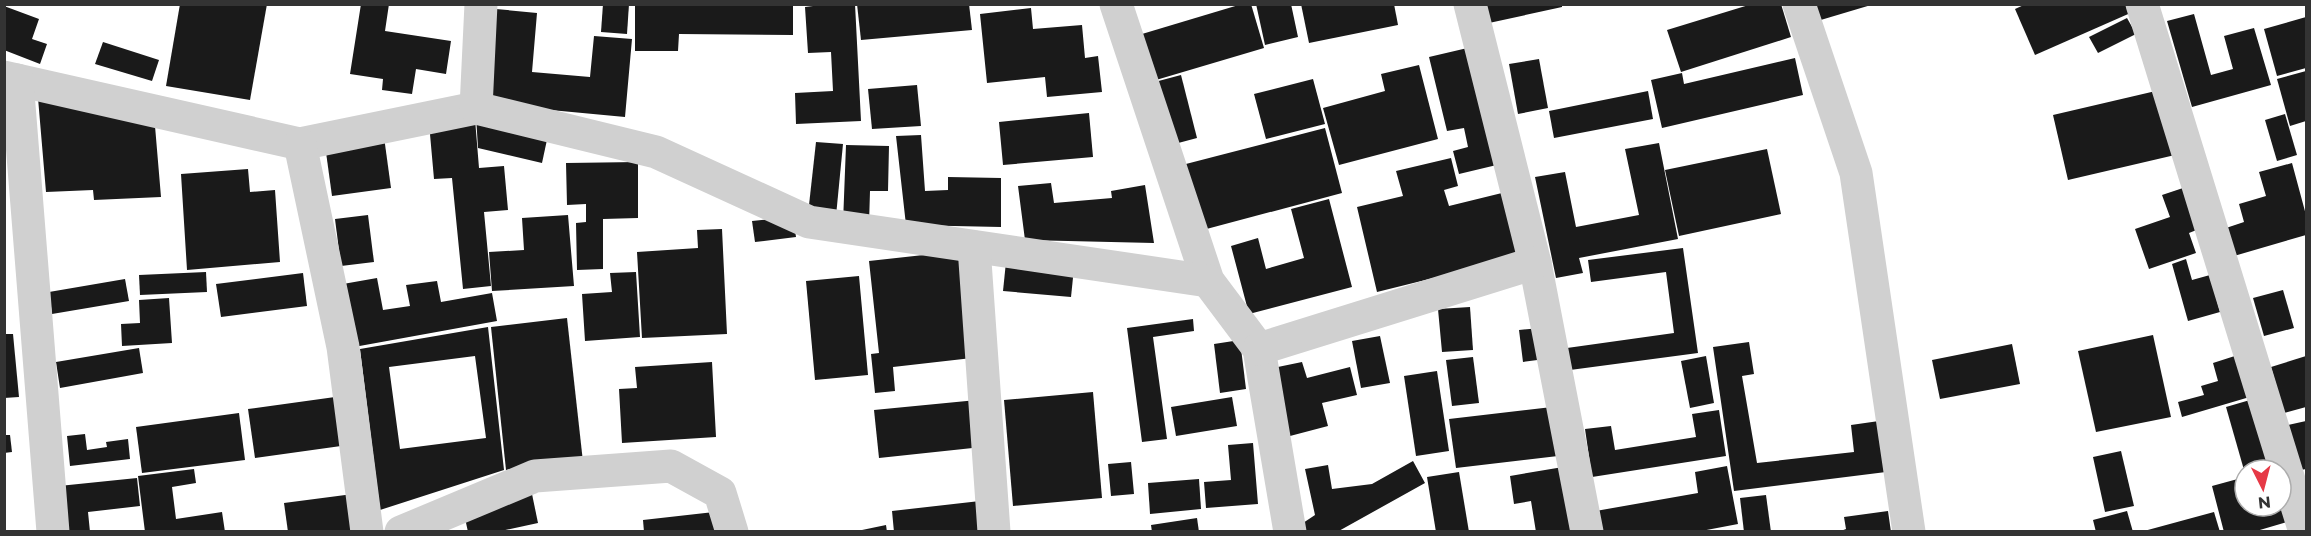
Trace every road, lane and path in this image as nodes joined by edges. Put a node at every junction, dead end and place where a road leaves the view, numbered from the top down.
1 (481, 4) edge
2 (1116, 4) edge
3 (1470, 4) edge
4 (1799, 4) edge
5 (2142, 4) edge
6 (11, 78) edge
7 (476, 108) junction
8 (300, 144) junction
9 (974, 247) junction
10 (1535, 263) junction
11 (1209, 281) junction
12 (1259, 349) junction
13 (53, 531) edge
14 (367, 531) edge
15 (401, 531) edge
16 (732, 531) edge
17 (994, 531) edge
18 (1290, 531) edge
19 (1587, 531) edge
20 (1910, 531) edge
21 (2305, 531) edge

1 - 7 street
2 - 11 street
3 - 10 street
4 - 20 street
5 - 21 street
6 - 8 street
6 - 13 street
7 - 8 street
7 - 9 street
8 - 14 street
9 - 11 street
9 - 17 street
10 - 12 street
10 - 19 street
11 - 12 street
12 - 18 street
15 - 16 street

